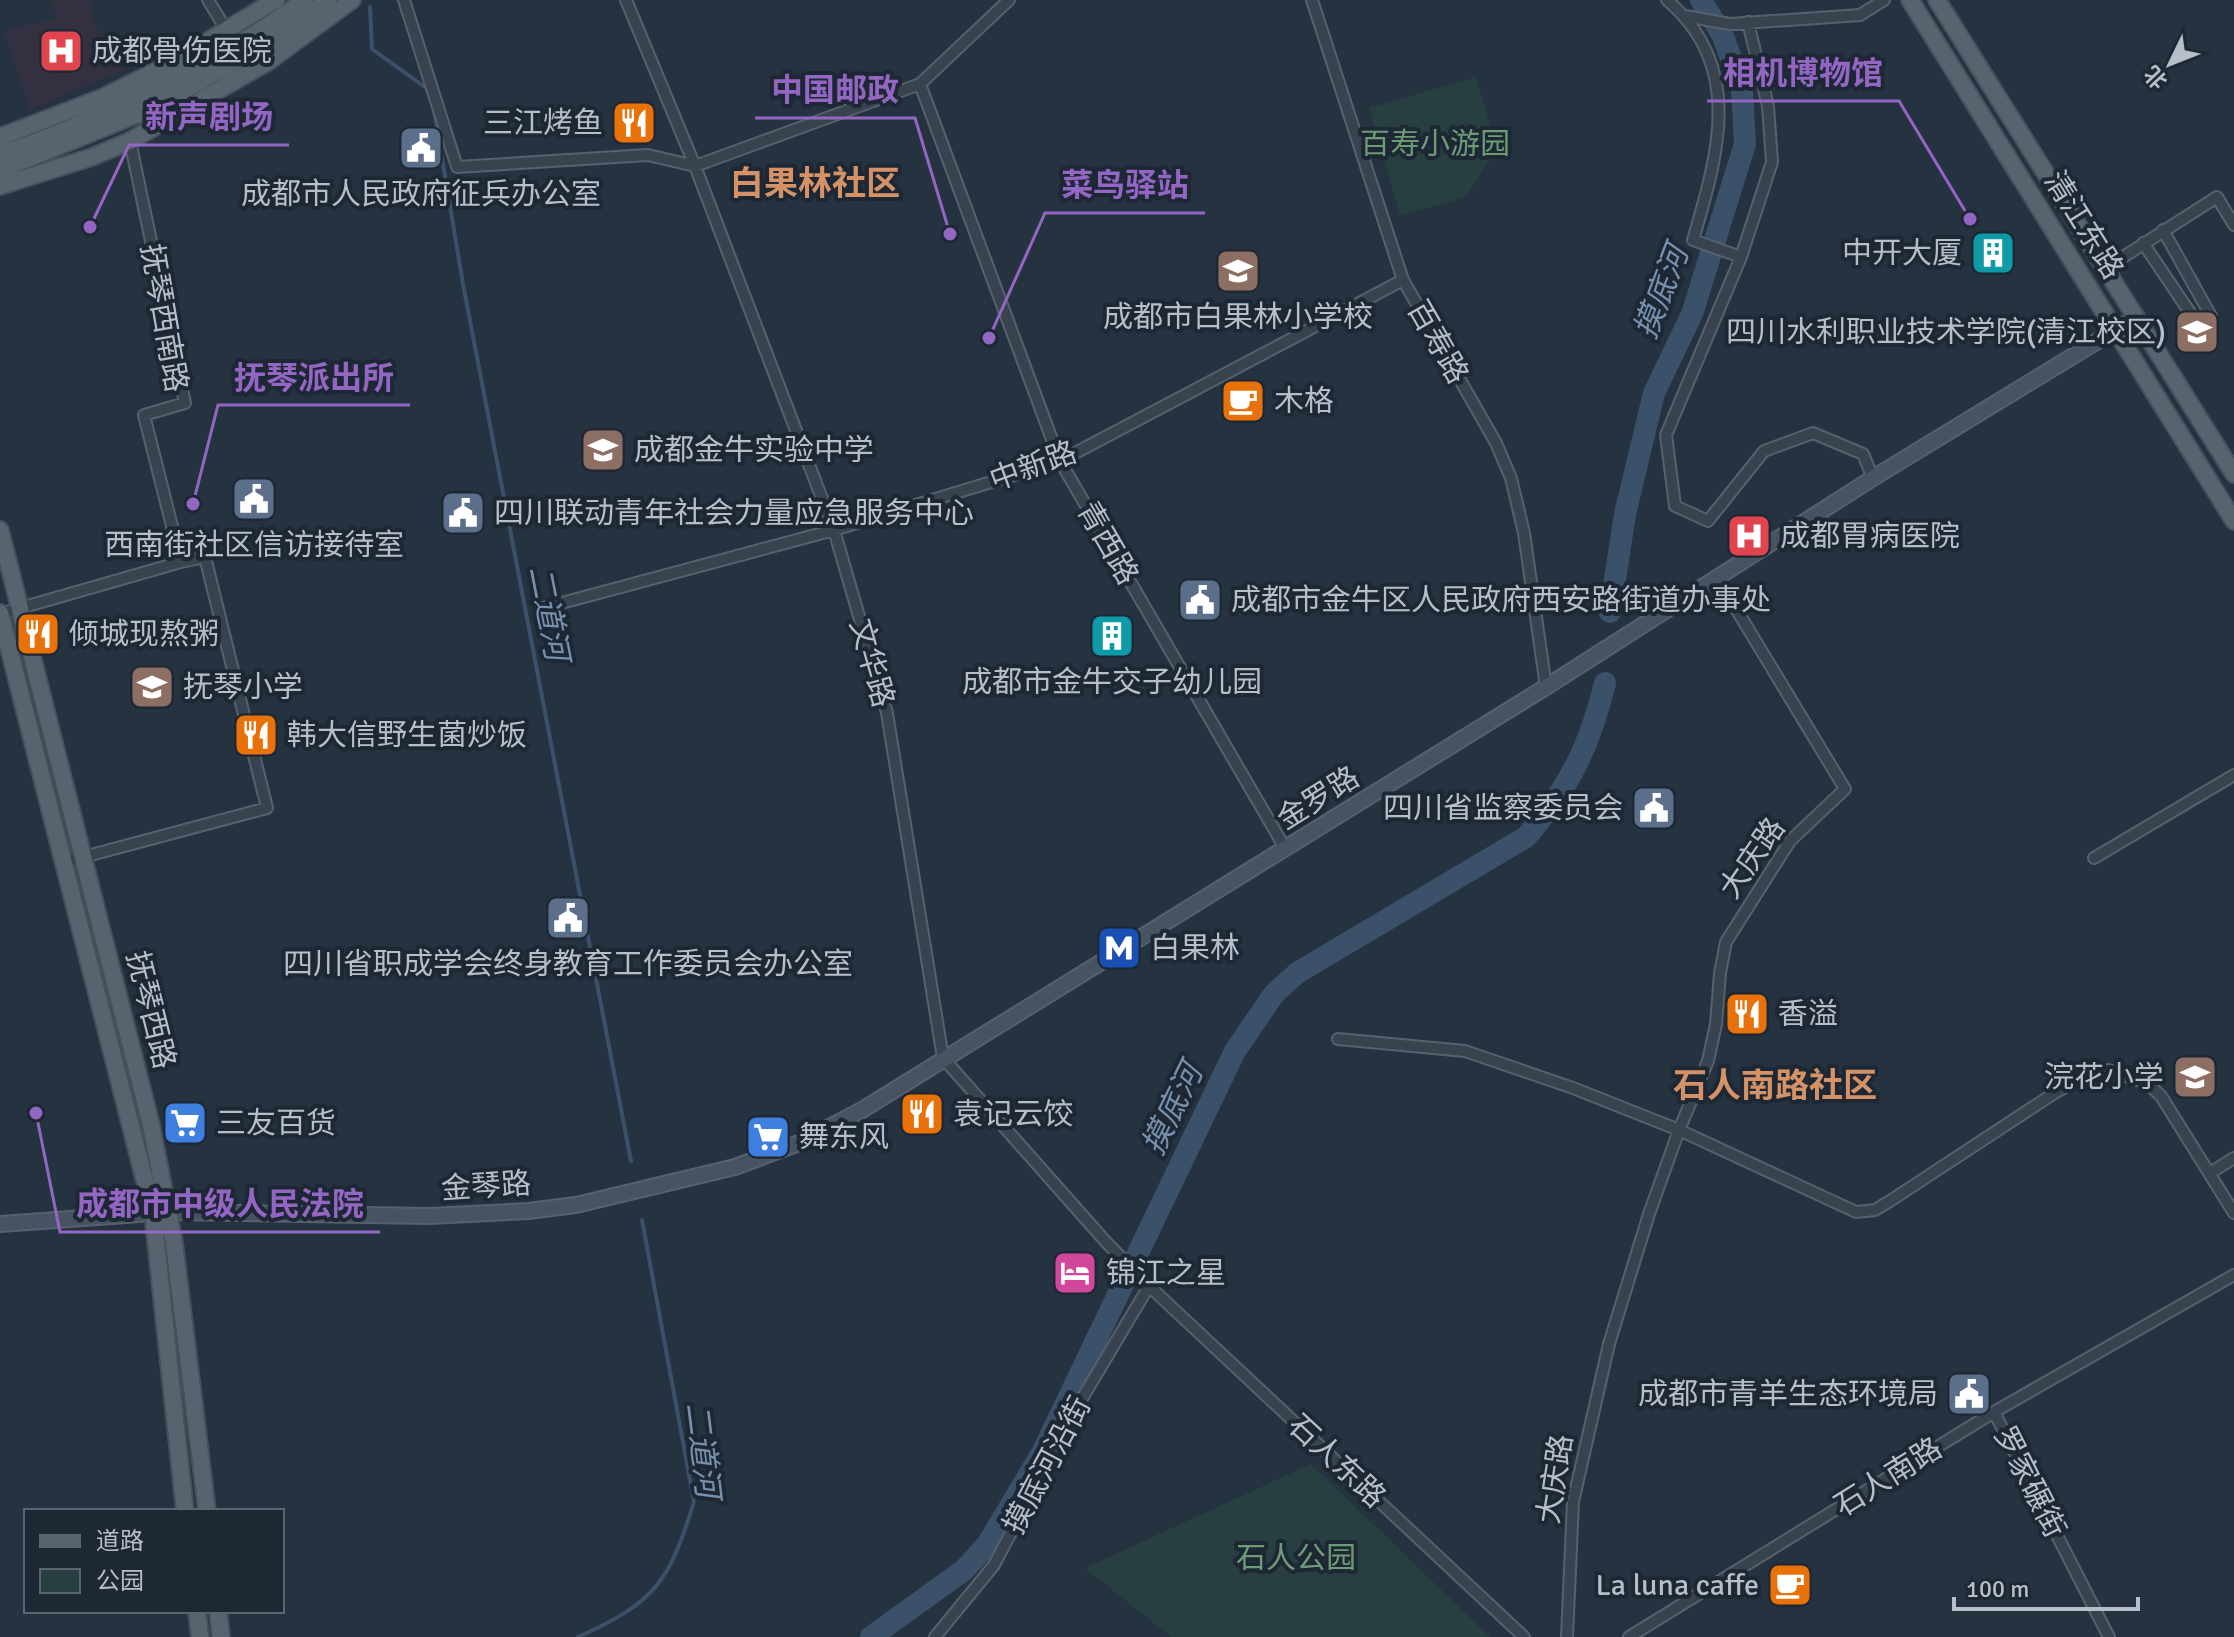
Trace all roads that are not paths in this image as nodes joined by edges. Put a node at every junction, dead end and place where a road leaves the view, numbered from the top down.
1 (208, 0) edge
2 (276, 0) edge
3 (328, 0) edge
4 (352, 0) edge
5 (404, 0) edge
6 (626, 0) edge
7 (1009, 0) edge
8 (1312, 0) edge
9 (1667, 0) edge
10 (1884, 0) edge
11 (1910, 0) edge
12 (1943, 2) edge
13 (304, 6) edge
14 (1690, 17) junction
15 (1748, 22) junction
16 (227, 31) junction
17 (920, 84) junction
18 (0, 137) edge
19 (130, 141) junction
20 (0, 154) edge
21 (695, 166) junction
22 (0, 170) edge
23 (0, 186) edge
24 (2234, 225) edge
25 (2163, 230) junction
26 (2143, 243) junction
27 (1741, 257) junction
28 (2106, 268) junction
29 (1403, 280) junction
30 (2137, 317) junction
31 (2116, 329) junction
32 (1060, 461) junction
33 (2234, 474) edge
34 (1873, 478) junction
35 (2234, 521) edge
36 (0, 530) edge
37 (834, 530) junction
38 (181, 562) junction
39 (1718, 579) junction
40 (543, 608) dead end
41 (10, 611) edge
42 (1546, 687) junction
43 (2234, 775) edge
44 (1285, 848) junction
45 (2094, 858) dead end
46 (78, 859) junction
47 (1338, 1039) dead end
48 (943, 1058) junction
49 (1679, 1130) junction
50 (2234, 1158) edge
51 (2210, 1173) junction
52 (160, 1213) junction
53 (2234, 1213) edge
54 (0, 1224) edge
55 (2234, 1275) edge
56 (1149, 1286) junction
57 (1994, 1412) junction
58 (185, 1509) edge
59 (207, 1509) edge
60 (197, 1613) edge
61 (218, 1613) edge
62 (200, 1637) edge
63 (221, 1637) edge
64 (935, 1637) edge
65 (1524, 1637) edge
66 (1567, 1637) edge
67 (1629, 1637) edge
68 (2109, 1637) edge

1 - 16 street
2 - 16 main road
3 - 13 main road
4 - 19 main road
5 - 21 street
6 - 21 street, 文华路
7 - 17 street
8 - 29 street, 百寿路
9 - 14 street
10 - 15 street
11 - 31 main road, 清江东路
12 - 28 main road, 清江东路
13 - 20 main road
13 - 22 main road
14 - 15 street
14 - 27 street
15 - 27 street
16 - 18 main road
17 - 21 street
17 - 32 street, 青西路
19 - 23 main road
19 - 38 street, 抚琴西南路
21 - 37 street, 文华路
24 - 25 street
25 - 26 street
25 - 26 street
26 - 28 street
27 - 34 street
28 - 30 main road, 清江东路
29 - 32 street, 中新路
29 - 42 street, 百寿路
30 - 31 street
30 - 33 main road, 清江东路
31 - 34 street
31 - 35 main road, 清江东路
32 - 37 street, 中新路
32 - 44 street, 青西路
34 - 39 street
36 - 41 main road, 抚琴西路
37 - 40 street, 中新路
37 - 48 street, 文华路
38 - 41 street
38 - 46 street
39 - 42 street, 金罗路
39 - 49 street, 大庆路
41 - 46 main road, 抚琴西路
41 - 52 main road, 抚琴西路
42 - 44 street, 金罗路
43 - 45 street
44 - 48 street, 金罗路
46 - 52 main road, 抚琴西路
47 - 49 street
48 - 52 street, 金琴路
48 - 56 street
49 - 51 street
49 - 66 street, 大庆路
50 - 51 street
51 - 53 street
52 - 54 street, 金琴路
52 - 58 main road, 抚琴西路
52 - 59 main road, 抚琴西路
55 - 57 street, 石人南路
56 - 64 street, 摸底河沿街
56 - 65 street, 石人东路
57 - 67 street, 石人南路
57 - 68 street, 罗家碾街
60 - 62 main road
61 - 63 main road

